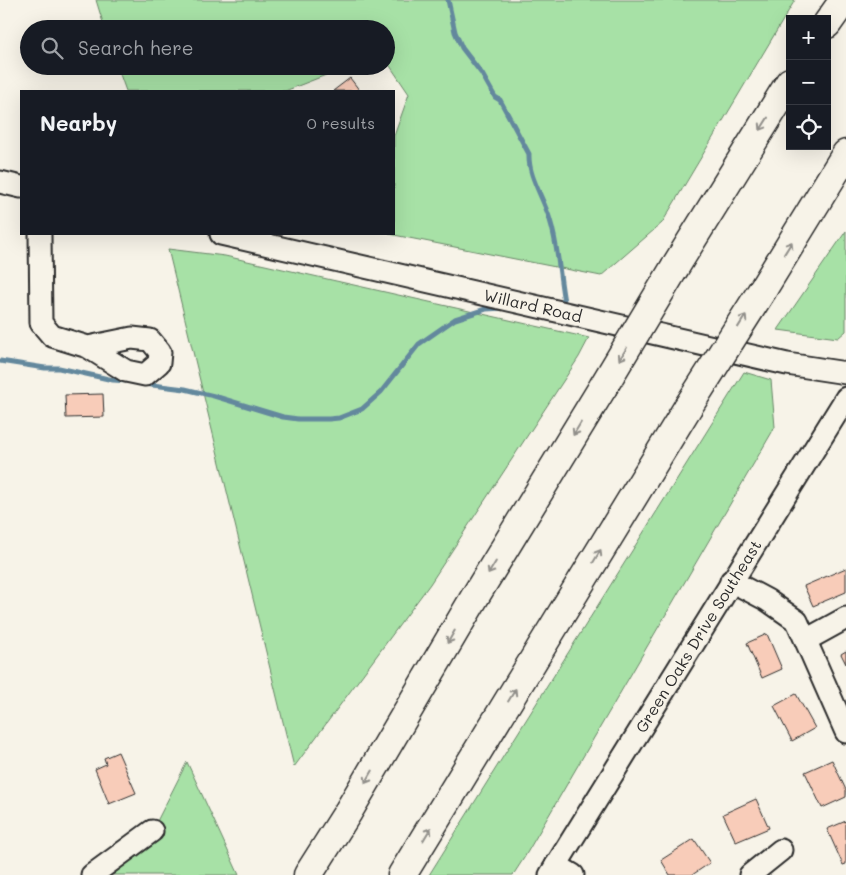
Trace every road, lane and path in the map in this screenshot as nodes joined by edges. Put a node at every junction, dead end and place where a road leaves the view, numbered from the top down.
1 (832, 0) edge
2 (844, 0) edge
3 (826, 15) edge
4 (831, 18) edge
5 (786, 88) edge
6 (846, 154) edge
7 (846, 160) edge
8 (0, 182) edge
9 (826, 186) junction
10 (20, 187) edge
11 (40, 235) edge
12 (225, 235) edge
13 (88, 347) dead end
14 (846, 373) edge
15 (846, 398) edge
16 (731, 581) junction
17 (846, 618) edge
18 (806, 640) junction
19 (846, 732) edge
20 (152, 831) dead end
21 (781, 850) dead end
22 (559, 872) edge
23 (92, 875) edge
24 (308, 875) edge
25 (402, 875) edge
26 (750, 875) edge

1 - 3 highway
2 - 4 highway
5 -> 24 highway, bridge
6 - 9 highway
7 - 9 highway
8 - 10 street
25 -> 9 highway, bridge
11 - 13 street
12 - 14 street, Willard Road
15 - 16 street, Green Oaks Drive Southeast
16 - 18 street
16 - 22 street, Green Oaks Drive Southeast
17 - 18 street
18 - 19 street
20 - 23 street
21 - 26 street

